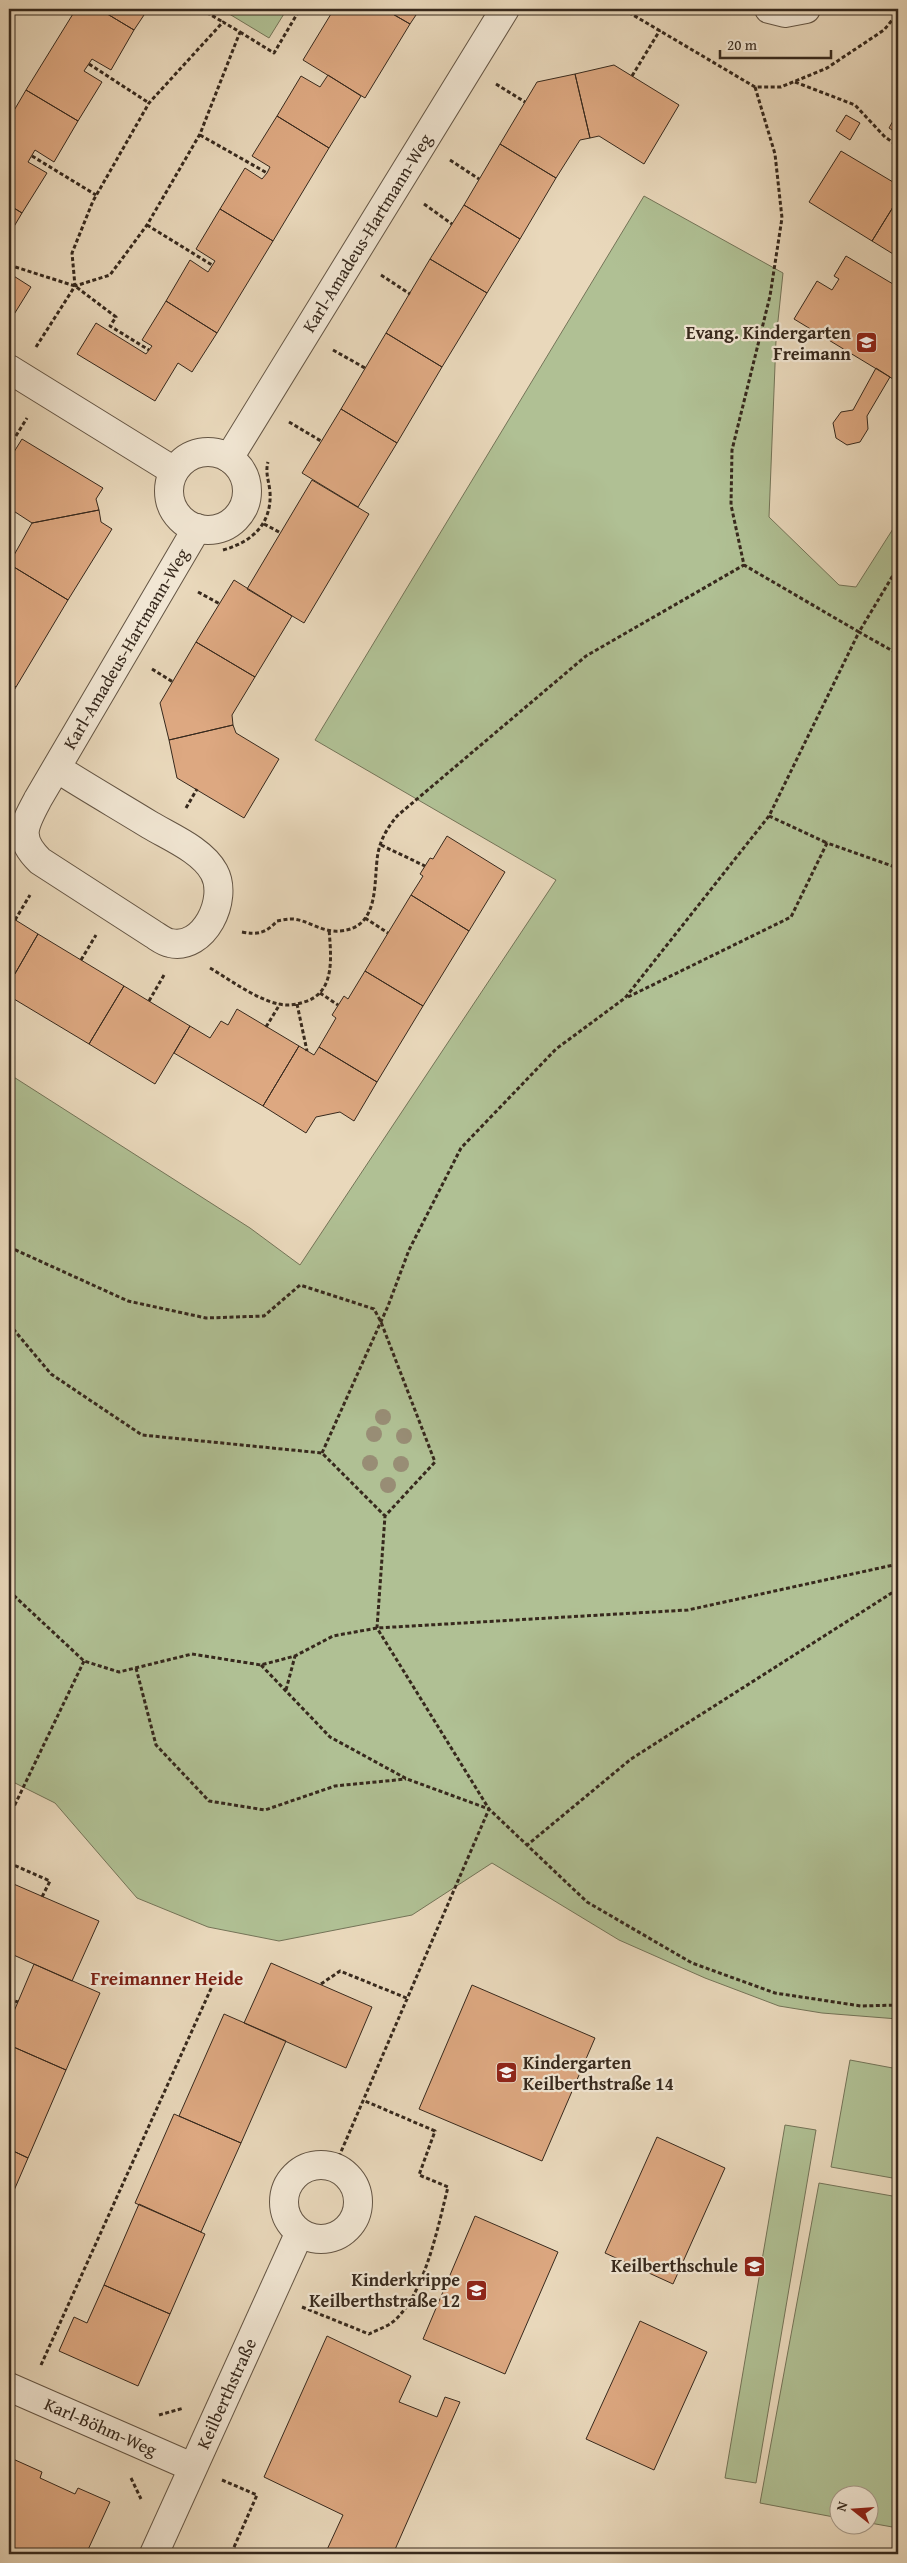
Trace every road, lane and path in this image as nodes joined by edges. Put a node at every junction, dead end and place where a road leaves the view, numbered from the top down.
1 (11, 9) edge
2 (201, 9) edge
3 (300, 9) edge
4 (505, 9) edge
5 (623, 9) edge
6 (768, 9) edge
7 (806, 9) edge
8 (9, 13) edge
9 (898, 13) edge
10 (223, 22) junction
11 (660, 30) junction
12 (240, 32) junction
13 (89, 64) dead end
14 (632, 76) dead end
15 (794, 82) junction
16 (496, 84) dead end
17 (755, 87) junction
18 (525, 102) dead end
19 (149, 103) junction
20 (200, 134) junction
21 (898, 146) edge
22 (32, 156) dead end
23 (450, 160) dead end
24 (267, 173) dead end
25 (479, 179) dead end
26 (96, 195) junction
27 (423, 204) dead end
28 (452, 224) dead end
29 (147, 225) junction
30 (9, 265) edge
31 (212, 265) dead end
32 (380, 274) dead end
33 (75, 286) junction
34 (410, 294) dead end
35 (149, 350) dead end
36 (334, 350) dead end
37 (364, 368) dead end
38 (13, 372) edge
39 (289, 422) dead end
40 (321, 441) dead end
41 (229, 458) junction
42 (174, 471) junction
43 (9, 521) edge
44 (264, 524) dead end
45 (9, 526) edge
46 (197, 528) junction
47 (281, 533) dead end
48 (744, 565) junction
49 (898, 567) edge
50 (859, 632) junction
51 (898, 654) edge
52 (58, 769) junction
53 (769, 816) junction
54 (827, 843) junction
55 (381, 845) junction
56 (425, 866) dead end
57 (898, 868) edge
58 (365, 918) junction
59 (210, 922) junction
60 (329, 930) junction
61 (388, 933) dead end
62 (170, 943) junction
63 (319, 993) junction
64 (625, 998) junction
65 (280, 1004) junction
66 (297, 1004) junction
67 (338, 1005) dead end
68 (266, 1026) dead end
69 (307, 1051) dead end
70 (9, 1247) edge
71 (381, 1322) junction
72 (9, 1324) edge
73 (322, 1453) junction
74 (385, 1516) junction
75 (898, 1564) edge
76 (898, 1589) edge
77 (9, 1591) edge
78 (377, 1628) junction
79 (295, 1656) junction
80 (84, 1661) junction
81 (261, 1665) junction
82 (136, 1668) junction
83 (286, 1691) junction
84 (407, 1779) junction
85 (489, 1809) junction
86 (9, 1817) edge
87 (526, 1846) junction
88 (9, 1863) edge
89 (42, 1897) dead end
90 (214, 1982) dead end
91 (321, 1984) dead end
92 (9, 1999) edge
93 (409, 1999) junction
94 (18, 2002) dead end
95 (898, 2005) edge
96 (365, 2101) junction
97 (334, 2168) junction
98 (300, 2234) junction
99 (299, 2306) dead end
100 (18, 2391) edge
101 (192, 2467) junction
102 (227, 2473) dead end
103 (130, 2476) dead end
104 (223, 2481) junction
105 (220, 2489) dead end
106 (138, 2506) dead end
107 (154, 2554) edge
108 (231, 2554) edge

1 - 8 path
2 - 10 path
3 - 12 path
4 - 41 street, Karl-Amadeus-Hartmann-Weg
5 - 11 path
6 - 7 street
9 - 15 path
10 - 12 path
10 - 19 path
11 - 14 path
11 - 17 path
12 - 20 path
13 - 19 path
15 - 17 path
15 - 21 path
16 - 18 path
17 - 48 path
19 - 26 path
20 - 24 path
20 - 29 path
22 - 26 path
23 - 25 path
26 - 33 path
27 - 28 path
29 - 31 path
29 - 33 path
30 - 33 path
32 - 34 path
33 - 35 path
33 - 38 path
36 - 37 path
38 - 42 street
39 - 40 path
41 - 42 street
41 - 46 street, Karl-Amadeus-Hartmann-Weg
42 - 46 street, Karl-Amadeus-Hartmann-Weg
43 - 45 path
44 - 47 path
46 - 52 street, Karl-Amadeus-Hartmann-Weg
48 - 50 path
48 - 55 path
49 - 50 path
50 - 51 path
50 - 53 path
52 - 59 street, Karl-Amadeus-Hartmann-Weg
52 - 62 street, Karl-Amadeus-Hartmann-Weg
53 - 54 path
53 - 64 path
54 - 57 path
54 - 64 path
55 - 56 path
55 - 58 path
58 - 60 path
58 - 61 path
59 - 60 path
59 - 62 street
60 - 63 path
62 - 65 path
63 - 66 path
63 - 67 path
64 - 71 path
65 - 66 path
65 - 68 path
66 - 69 path
70 - 71 path
71 - 73 path
71 - 74 path
72 - 73 path
73 - 74 path
74 - 78 path
75 - 78 path
76 - 87 path
77 - 80 path
78 - 79 path
78 - 85 path
79 - 81 path
79 - 83 path
80 - 82 path
80 - 86 path
81 - 82 path
81 - 83 path
82 - 84 path
83 - 84 path
84 - 85 path
85 - 87 path
85 - 93 path
87 - 95 path
88 - 89 path
90 - 100 path
91 - 93 path
92 - 94 path
93 - 96 path
96 - 97 path
96 - 99 path
97 - 98 street
97 - 98 street
98 - 101 street, Keilberthstraße
100 - 101 street, Karl-Böhm-Weg
101 - 104 path
101 - 107 street, Keilberthstraße
102 - 104 path
103 - 106 path
104 - 105 path
104 - 108 path

